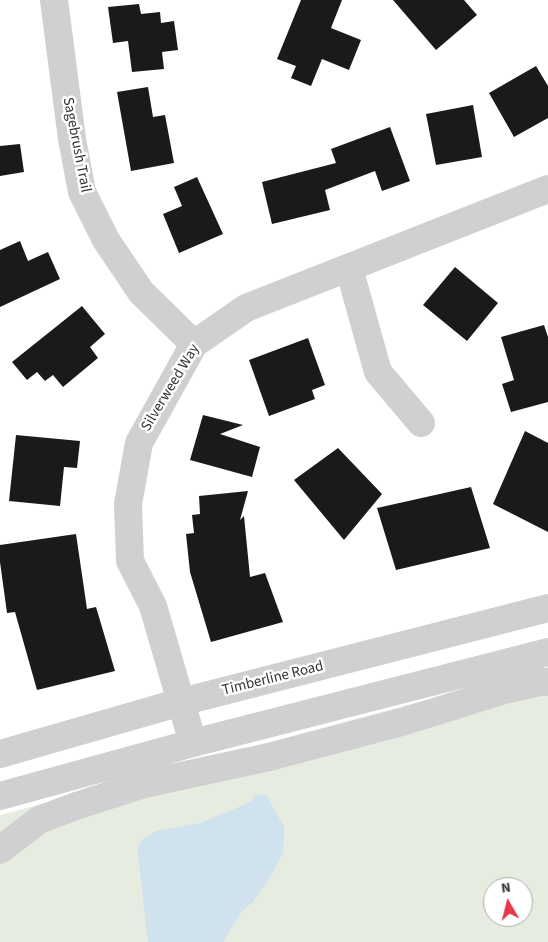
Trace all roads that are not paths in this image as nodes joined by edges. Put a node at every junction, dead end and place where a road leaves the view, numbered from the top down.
1 (54, 0) edge
2 (548, 189) edge
3 (349, 268) junction
4 (194, 344) junction
5 (420, 423) dead end
6 (548, 608) edge
7 (548, 652) edge
8 (548, 682) edge
9 (181, 702) junction
10 (193, 743) junction
11 (0, 754) edge
12 (0, 796) edge
13 (0, 850) edge

1 - 4 street, Sagebrush Trail
2 - 3 street, Silverweed Way
3 - 4 street, Silverweed Way
3 - 5 street
4 - 9 street, Silverweed Way
6 - 9 street, Timberline Road
7 - 10 street
8 - 13 street
9 - 10 street, Silverweed Way
9 - 11 street, Timberline Road
10 - 12 street

